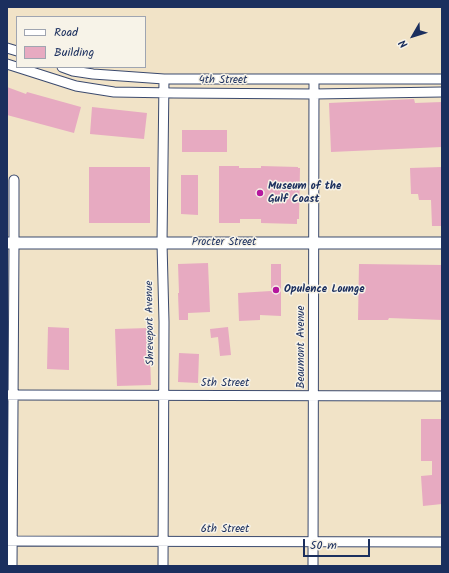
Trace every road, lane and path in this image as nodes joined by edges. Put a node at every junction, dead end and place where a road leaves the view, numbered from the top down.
1 (20, 68) edge
2 (65, 68) edge
3 (164, 79) junction
4 (314, 79) junction
5 (442, 79) edge
6 (442, 92) edge
7 (163, 93) junction
8 (314, 94) junction
9 (14, 180) dead end
10 (11, 243) edge
11 (162, 243) junction
12 (314, 243) junction
13 (442, 243) edge
14 (10, 395) edge
15 (164, 396) junction
16 (314, 396) junction
17 (442, 396) edge
18 (10, 541) edge
19 (162, 542) junction
20 (313, 542) junction
21 (442, 542) edge
22 (12, 566) edge
23 (162, 566) edge
24 (313, 566) edge

1 - 7 street, 4th Street
2 - 3 street, 4th Street
3 - 4 street, 4th Street
3 - 7 street, Shreveport Avenue
4 - 5 street, 4th Street
4 - 8 street, Beaumont Avenue
6 - 8 street, 4th Street
7 - 8 street, 4th Street
7 - 11 street, Shreveport Avenue
8 - 12 street, Beaumont Avenue
9 - 10 street
10 - 11 main road, Procter Street
10 - 14 street
11 - 12 main road, Procter Street
11 - 15 street, Shreveport Avenue
12 - 13 main road, Procter Street
12 - 16 street, Beaumont Avenue
14 - 15 street, 5th Street
14 - 18 street
15 - 16 street, 5th Street
15 - 19 street, Shreveport Avenue
16 - 17 street, 5th Street
16 - 20 street, Beaumont Avenue
18 - 19 street, 6th Street
18 - 22 street
19 - 20 street, 6th Street
19 - 23 street, Shreveport Avenue
20 - 21 street, 6th Street
20 - 24 street, Beaumont Avenue

